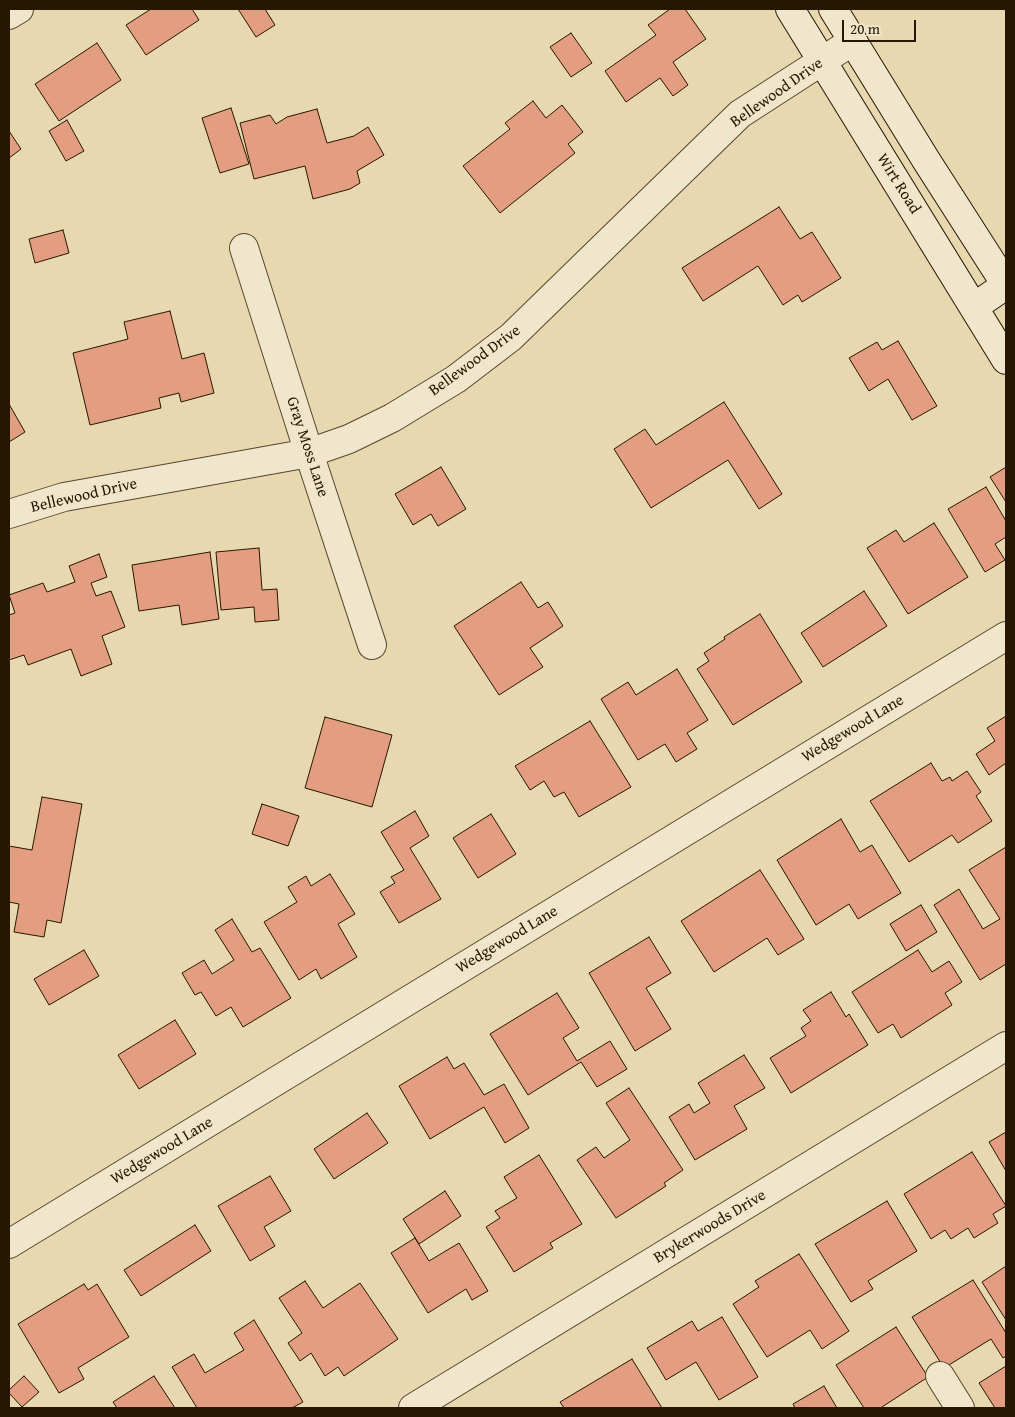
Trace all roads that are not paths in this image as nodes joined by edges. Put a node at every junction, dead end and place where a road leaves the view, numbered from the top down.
1 (19, 9) edge
2 (790, 9) edge
3 (833, 9) edge
4 (9, 15) edge
5 (853, 41) junction
6 (823, 61) junction
7 (244, 248) dead end
8 (1006, 285) edge
9 (974, 307) junction
10 (1006, 360) edge
11 (309, 453) junction
12 (9, 514) edge
13 (1006, 636) edge
14 (372, 645) dead end
15 (1006, 1046) edge
16 (9, 1244) edge
17 (940, 1376) dead end
18 (413, 1408) edge
19 (960, 1408) edge

1 - 4 street
2 - 6 street, Wirt Road
3 - 5 street
5 - 6 street, Bellewood Drive
5 - 8 street
6 - 9 street, Wirt Road
6 - 11 street, Bellewood Drive
7 - 11 street, Gray Moss Lane
8 - 9 street
9 - 10 street, Wirt Road
11 - 12 street, Bellewood Drive
11 - 14 street, Gray Moss Lane
13 - 16 street, Wedgewood Lane
15 - 18 street, Brykerwoods Drive
17 - 19 street

